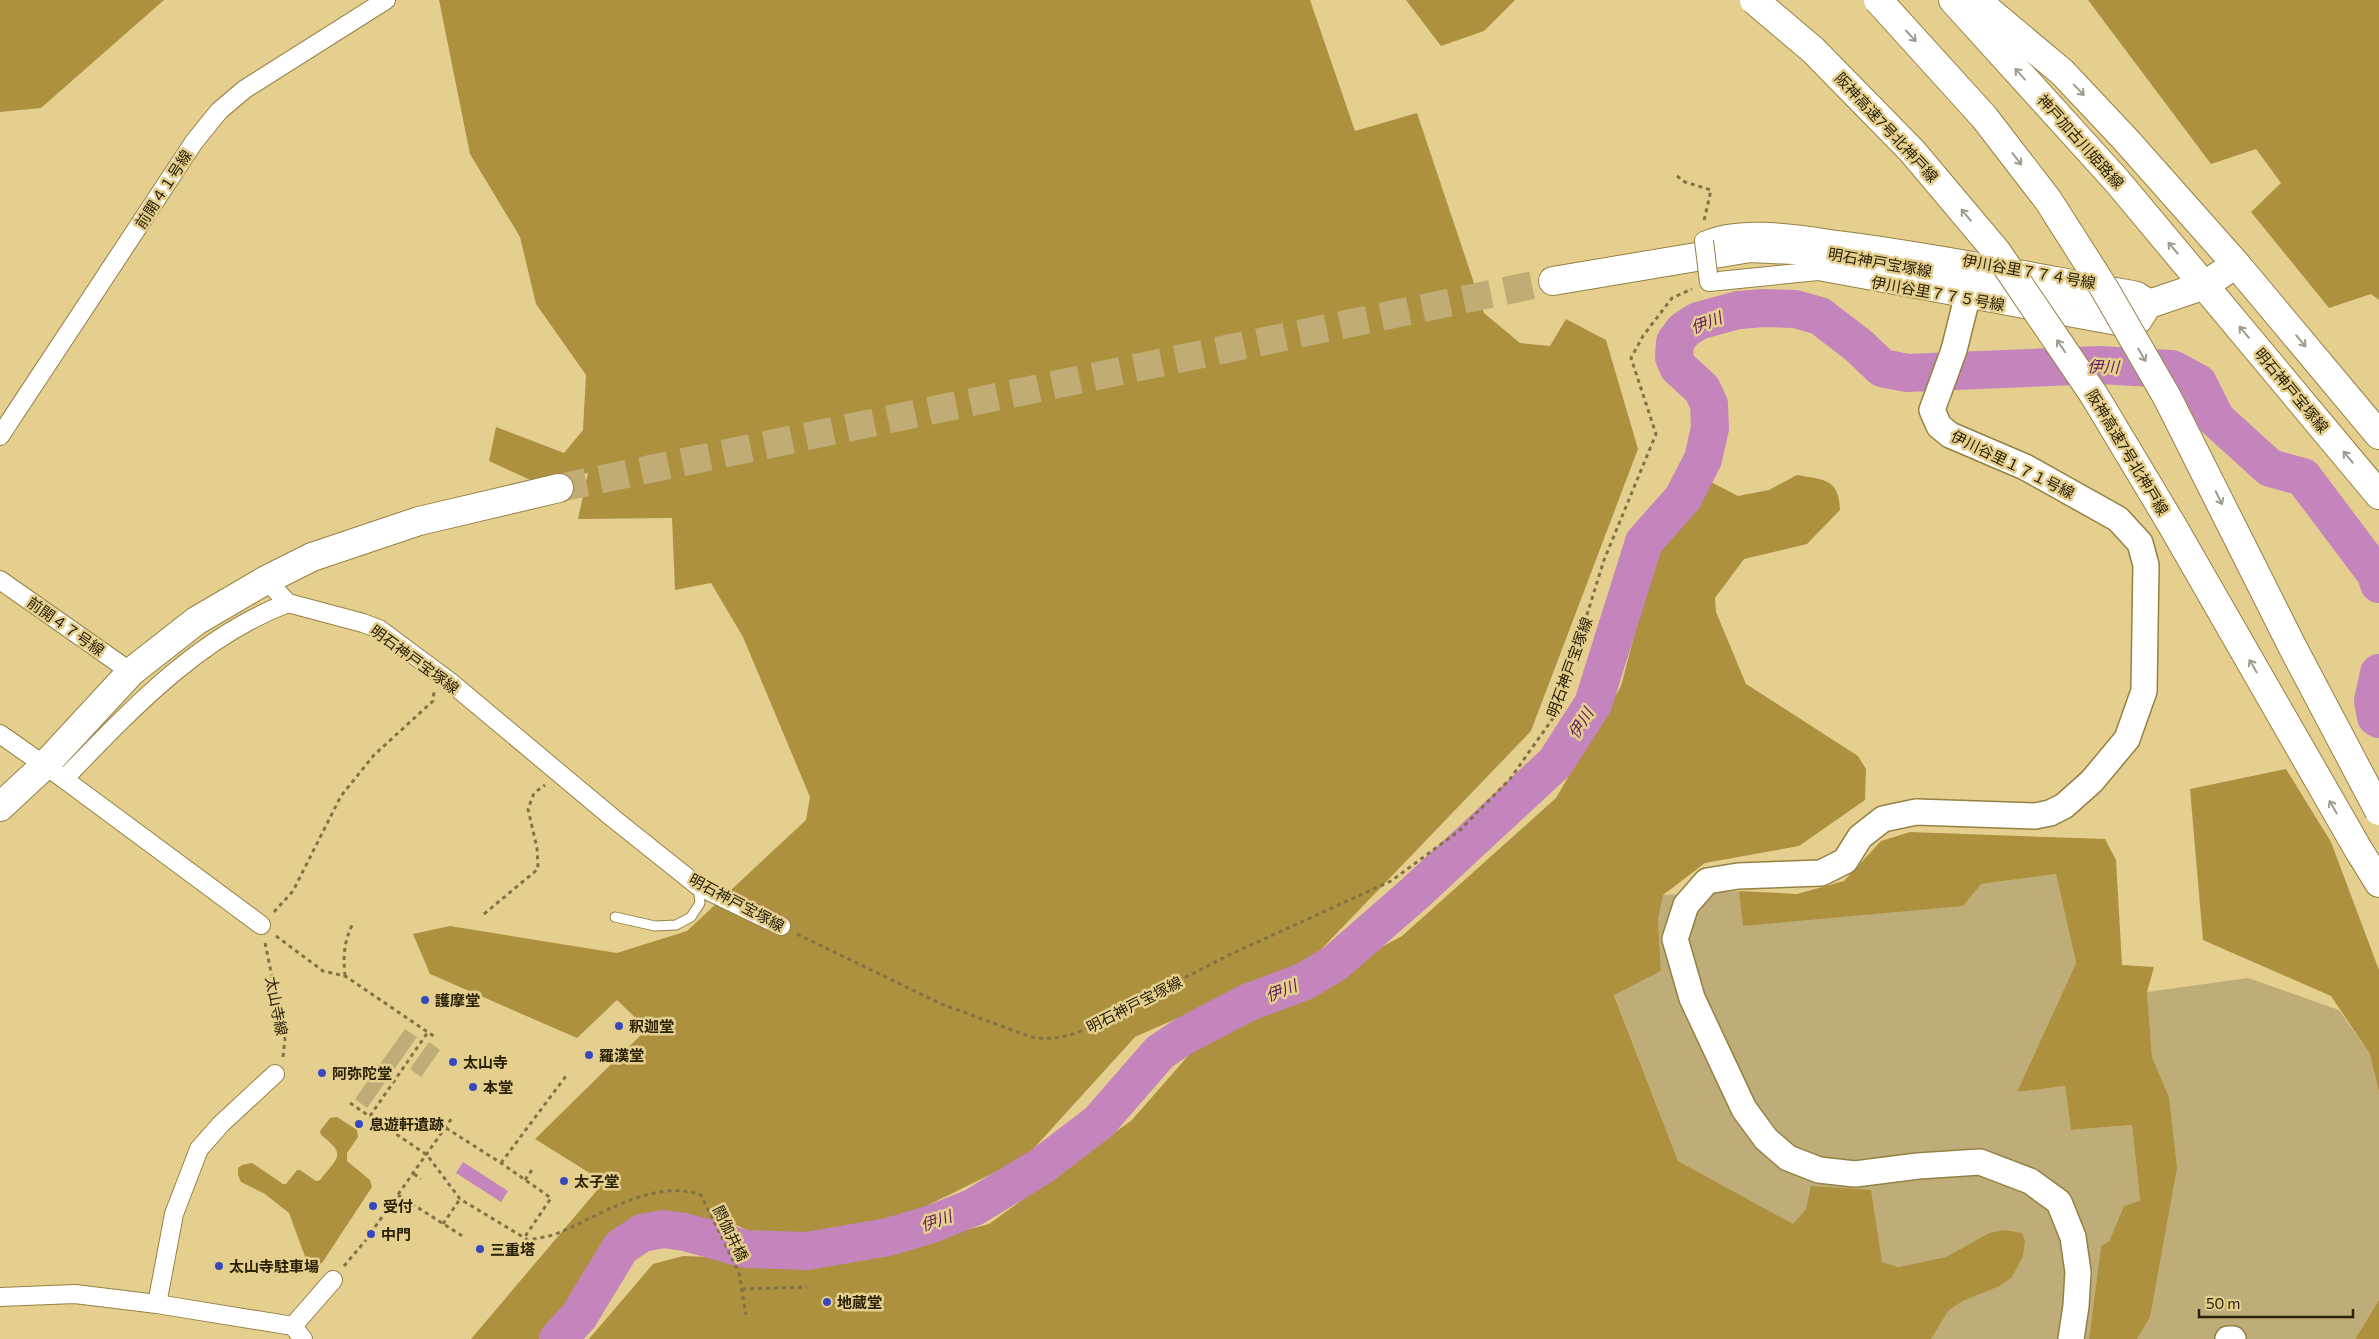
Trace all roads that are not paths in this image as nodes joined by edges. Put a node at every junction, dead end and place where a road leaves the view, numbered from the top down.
1 (386, 0) edge
2 (1754, 0) edge
3 (1878, 0) edge
4 (1953, 0) edge
5 (1976, 0) edge
6 (1704, 241) joint
7 (2236, 264) junction
8 (1553, 282) tunnel mouth
9 (2205, 285) junction
10 (1967, 298) junction
11 (2155, 302) junction
12 (2379, 435) edge
13 (0, 436) edge
14 (559, 488) tunnel mouth
15 (2379, 494) edge
16 (0, 580) edge
17 (266, 580) junction
18 (288, 603) junction
19 (131, 672) junction
20 (0, 734) edge
21 (55, 772) junction
22 (0, 807) edge
23 (2379, 811) edge
24 (2379, 883) edge
25 (698, 886) junction
26 (615, 917) dead end
27 (262, 926) road end
28 (781, 926) road end
29 (275, 1074) road end
30 (333, 1280) road end
31 (0, 1297) edge
32 (157, 1304) junction
33 (298, 1332) edge
34 (2071, 1339) edge
35 (2228, 1339) edge
36 (2233, 1339) edge

1 - 13 street, 前開４１号線
24 -> 2 main road, 阪神高速7号北神戸線, bridge
3 -> 23 main road, bridge
9 -> 4 main road, 神戸加古川姫路線
5 -> 7 main road
6 - 10 street, 伊川谷里７７５号線, bridge
6 - 11 street, 伊川谷里７７４号線
7 - 9 main road, 明石神戸宝塚線
7 -> 12 main road
8 - 11 main road, 明石神戸宝塚線
9 - 11 main road, 明石神戸宝塚線
15 -> 9 main road, 明石神戸宝塚線
10 - 11 street, 伊川谷里７７５号線
10 - 34 street, 伊川谷里１７１号線
14 - 17 main road
16 - 19 street, 前開４７号線
17 - 18 street
17 - 19 main road
18 - 21 street
18 - 25 street, 明石神戸宝塚線
19 - 21 main road
20 - 21 street
21 - 22 main road
21 - 27 street
25 - 26 lane
25 - 28 street, 明石神戸宝塚線
29 - 32 street
30 - 33 street
31 - 32 street
32 - 33 street
35 - 36 street

